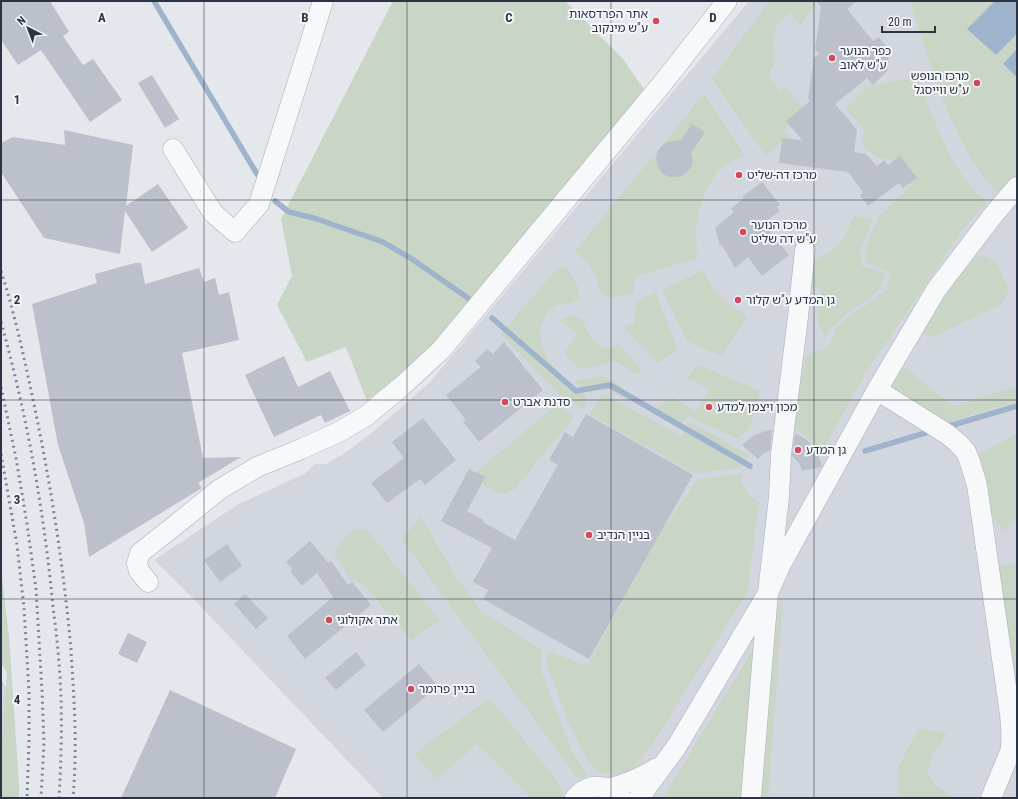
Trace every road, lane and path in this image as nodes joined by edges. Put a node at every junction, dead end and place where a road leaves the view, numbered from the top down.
1 (323, 1) edge
2 (728, 1) edge
3 (173, 149) dead end
4 (1017, 186) edge
5 (805, 250) dead end
6 (877, 390) junction
7 (148, 582) dead end
8 (768, 593) junction
9 (666, 761) junction
10 (616, 793) edge
11 (575, 798) edge
12 (639, 798) edge
13 (751, 798) edge
14 (991, 798) edge

1 - 3 street
2 - 7 street
4 - 6 street
5 - 8 street
6 - 8 street
6 - 14 street
8 - 9 street
8 - 13 street
9 - 10 street
9 - 12 street
10 - 11 street

